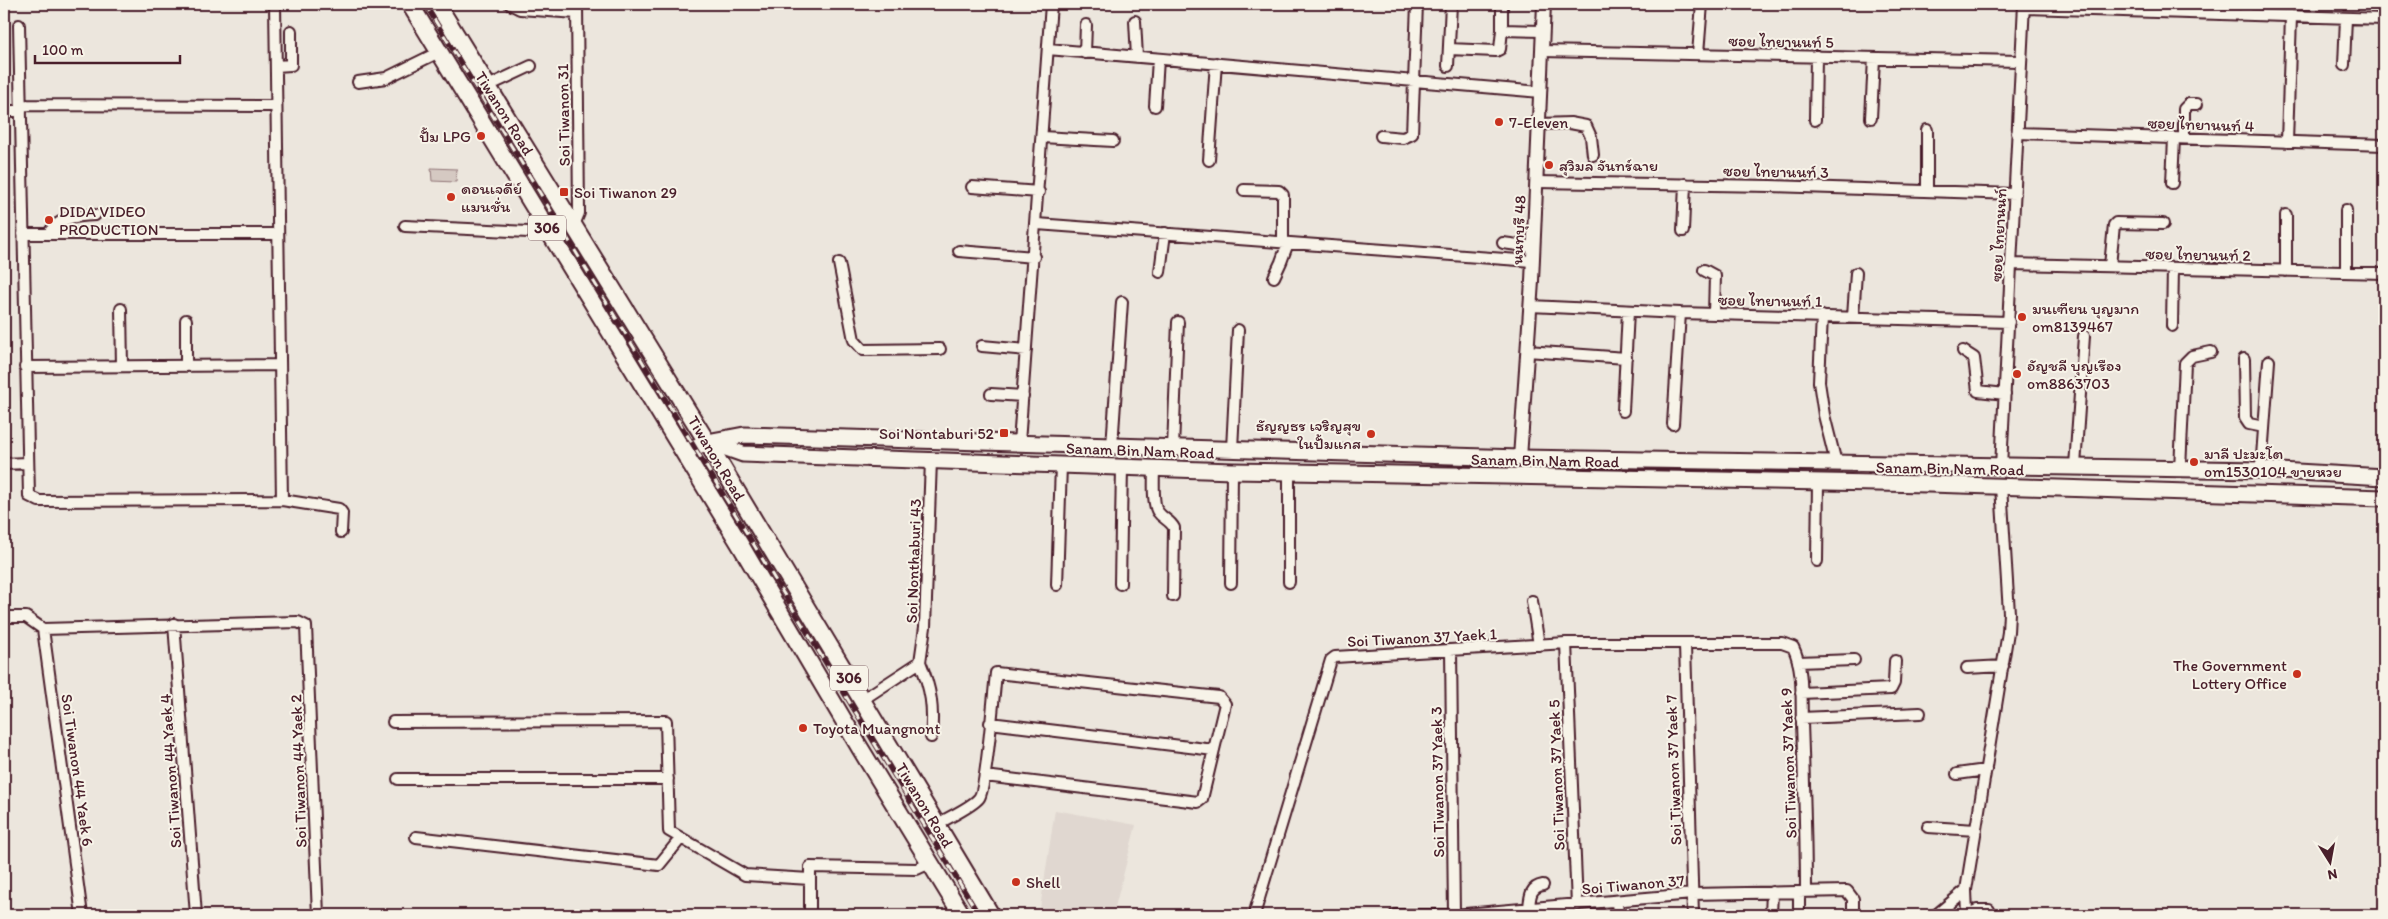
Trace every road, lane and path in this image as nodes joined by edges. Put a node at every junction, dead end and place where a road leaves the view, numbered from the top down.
1 (275, 4) edge
2 (410, 4) edge
3 (438, 4) edge
4 (510, 4) edge
5 (1051, 4) edge
6 (1417, 4) edge
7 (1451, 4) edge
8 (1502, 4) edge
9 (1544, 4) edge
10 (1702, 4) edge
11 (2246, 4) edge
12 (2024, 6) edge
13 (577, 9) edge
14 (2246, 15) junction
15 (2291, 16) junction
16 (2346, 18) junction
17 (2384, 19) edge
18 (1135, 21) dead end
19 (19, 25) dead end
20 (1086, 26) dead end
21 (290, 30) dead end
22 (1502, 30) junction
23 (1543, 31) junction
24 (1449, 49) junction
25 (1048, 50) junction
26 (1542, 51) junction
27 (439, 52) junction
28 (1085, 53) junction
29 (1698, 54) junction
30 (1816, 56) junction
31 (1137, 57) junction
32 (1158, 58) junction
33 (1874, 58) junction
34 (2020, 61) junction
35 (1216, 63) junction
36 (2344, 65) dead end
37 (276, 66) junction
38 (531, 66) dead end
39 (1448, 66) dead end
40 (1414, 79) junction
41 (358, 82) dead end
42 (488, 86) junction
43 (1540, 92) junction
44 (2198, 104) dead end
45 (276, 106) junction
46 (1156, 106) dead end
47 (21, 108) junction
48 (4, 110) edge
49 (1871, 118) dead end
50 (1815, 120) dead end
51 (1539, 124) junction
52 (1927, 130) dead end
53 (2017, 133) junction
54 (1381, 136) dead end
55 (1042, 137) junction
56 (2179, 138) junction
57 (1113, 141) dead end
58 (2287, 142) junction
59 (2384, 145) edge
60 (1593, 155) dead end
61 (1210, 160) dead end
62 (1537, 182) junction
63 (2172, 183) dead end
64 (1686, 184) junction
65 (972, 187) dead end
66 (1244, 190) dead end
67 (1927, 191) junction
68 (1038, 192) junction
69 (2015, 194) junction
70 (2346, 210) dead end
71 (95, 215) dead end
72 (2286, 215) dead end
73 (1036, 224) junction
74 (2163, 224) dead end
75 (574, 225) junction
76 (405, 226) dead end
77 (1683, 231) dead end
78 (550, 232) junction
79 (1165, 233) junction
80 (23, 234) junction
81 (48, 234) junction
82 (278, 234) junction
83 (1285, 242) junction
84 (1503, 243) dead end
85 (1533, 247) junction
86 (959, 250) dead end
87 (1034, 257) junction
88 (1532, 261) junction
89 (839, 263) dead end
90 (2012, 264) junction
91 (2110, 266) junction
92 (2174, 268) junction
93 (1704, 270) dead end
94 (2286, 270) junction
95 (1160, 272) dead end
96 (2346, 272) junction
97 (2384, 273) edge
98 (1856, 274) dead end
99 (1274, 277) dead end
100 (1122, 302) dead end
101 (1530, 306) junction
102 (121, 309) dead end
103 (1628, 311) junction
104 (1680, 313) junction
105 (1714, 314) junction
106 (1822, 316) junction
107 (1853, 317) junction
108 (186, 320) dead end
109 (1178, 322) dead end
110 (2009, 322) junction
111 (2172, 326) dead end
112 (1238, 330) dead end
113 (2084, 336) dead end
114 (982, 346) dead end
115 (940, 348) dead end
116 (1026, 350) junction
117 (1527, 351) junction
118 (1963, 351) dead end
119 (2210, 352) dead end
120 (1626, 358) junction
121 (2244, 359) dead end
122 (2270, 361) dead end
123 (122, 366) junction
124 (186, 366) junction
125 (280, 366) junction
126 (25, 367) junction
127 (991, 394) dead end
128 (2005, 394) junction
129 (1023, 396) junction
130 (1623, 411) dead end
131 (1673, 424) dead end
132 (2264, 427) junction
133 (707, 442) junction
134 (1019, 443) junction
135 (1112, 446) junction
136 (1173, 448) junction
137 (1232, 450) junction
138 (684, 452) junction
139 (1520, 458) junction
140 (931, 460) junction
141 (27, 463) junction
142 (1836, 463) junction
143 (4, 464) edge
144 (1061, 465) junction
145 (2075, 466) junction
146 (1122, 467) junction
147 (2001, 467) junction
148 (1154, 468) junction
149 (2180, 469) junction
150 (2219, 470) junction
151 (2238, 470) junction
152 (2261, 470) junction
153 (1232, 471) junction
154 (1289, 472) junction
155 (1519, 477) junction
156 (2384, 477) edge
157 (1818, 483) junction
158 (2001, 486) junction
159 (2218, 494) junction
160 (2236, 495) junction
161 (2384, 498) edge
162 (282, 500) junction
163 (341, 532) dead end
164 (1817, 561) dead end
165 (1289, 582) dead end
166 (1231, 583) dead end
167 (1120, 584) dead end
168 (1057, 585) dead end
169 (1173, 596) dead end
170 (1532, 601) dead end
171 (4, 617) edge
172 (174, 624) junction
173 (43, 629) junction
174 (1566, 644) junction
175 (1539, 645) junction
176 (1685, 645) junction
177 (1451, 650) junction
178 (1854, 660) dead end
179 (1895, 661) dead end
180 (920, 662) junction
181 (1798, 662) junction
182 (2003, 666) junction
183 (1967, 668) dead end
184 (1800, 693) junction
185 (862, 700) junction
186 (1920, 713) dead end
187 (1801, 718) junction
188 (393, 722) dead end
189 (990, 723) junction
190 (931, 737) dead end
191 (1214, 750) junction
192 (1986, 770) junction
193 (1957, 774) dead end
194 (985, 776) junction
195 (398, 779) dead end
196 (668, 779) junction
197 (936, 825) junction
198 (1928, 827) dead end
199 (1976, 830) junction
200 (416, 837) dead end
201 (681, 838) junction
202 (930, 863) junction
203 (810, 879) junction
204 (1543, 885) dead end
205 (1966, 890) junction
206 (1772, 892) junction
207 (1803, 892) junction
208 (1692, 894) junction
209 (1617, 901) junction
210 (1577, 905) junction
211 (1529, 908) junction
212 (1989, 910) dead end
213 (1454, 914) edge
214 (1967, 914) edge
215 (82, 915) edge
216 (196, 915) edge
217 (318, 915) edge
218 (810, 915) edge
219 (962, 915) edge
220 (991, 915) edge
221 (1254, 915) edge
222 (1395, 915) edge
223 (1618, 915) edge
224 (1693, 915) edge
225 (1771, 915) edge
226 (1799, 915) edge
227 (1853, 915) edge
228 (1936, 915) edge

1 - 37 street
2 - 27 main road, Tiwanon Road / 306
3 - 42 main road, Tiwanon Road / 306
4 - 13 street
5 - 25 street
6 - 40 street
7 - 24 street
8 - 22 street
9 - 23 street, นนทบุรี 48
10 - 29 street
11 - 14 street
12 - 14 street
12 - 34 street, ซอย ไทยานนท์
13 - 75 street, Soi Tiwanon 31
14 - 15 street
15 - 16 street
15 - 58 street
16 - 17 street
16 - 36 street
18 - 31 street
19 - 47 street
20 - 28 street
21 - 37 street
22 - 23 street
22 - 24 street
23 - 26 street, นนทบุรี 48
24 - 39 street
25 - 28 street
25 - 55 street
26 - 29 street, ซอย ไทยานนท์ 5
26 - 43 street, นนทบุรี 48
27 - 41 street
27 - 78 main road, Tiwanon Road / 306
28 - 31 street
29 - 30 street, ซอย ไทยานนท์ 5
30 - 33 street, ซอย ไทยานนท์ 5
30 - 50 street
31 - 32 street
32 - 35 street
32 - 46 street
33 - 34 street, ซอย ไทยานนท์ 5
33 - 49 street
34 - 53 street, ซอย ไทยานนท์
35 - 40 street
35 - 61 street
37 - 45 street
38 - 42 street
40 - 43 street
40 - 54 street
42 - 75 main road, Tiwanon Road / 306
43 - 51 street, นนทบุรี 48
44 - 56 street
45 - 47 street
45 - 82 street
47 - 48 street
47 - 80 street
51 - 60 street
51 - 62 street, นนทบุรี 48
52 - 67 street
53 - 56 street, ซอย ไทยานนท์ 4
53 - 69 street, ซอย ไทยานนท์
55 - 57 street
55 - 68 street
56 - 58 street, ซอย ไทยานนท์ 4
56 - 63 street
58 - 59 street, ซอย ไทยานนท์ 4
62 - 64 street, ซอย ไทยานนท์ 3
62 - 85 street, นนทบุรี 48
64 - 67 street, ซอย ไทยานนท์ 3
64 - 77 street
65 - 68 street
66 - 83 street
67 - 69 street, ซอย ไทยานนท์ 3
68 - 73 street
69 - 90 street, ซอย ไทยานนท์
70 - 96 street
71 - 81 street
72 - 94 street
73 - 79 street
73 - 87 street
74 - 91 street
75 - 133 main road, Tiwanon Road / 306
76 - 78 street
78 - 138 main road, Tiwanon Road / 306
79 - 83 street
79 - 95 street
80 - 81 street
80 - 126 street
81 - 82 street
82 - 125 street
83 - 88 street
83 - 99 street
84 - 85 street
85 - 88 street, นนทบุรี 48
86 - 87 street
87 - 116 street
88 - 101 street, นนทบุรี 48
89 - 115 street
90 - 91 street, ซอย ไทยานนท์ 2
90 - 110 street, ซอย ไทยานนท์
91 - 92 street, ซอย ไทยานนท์ 2
92 - 94 street, ซอย ไทยานนท์ 2
92 - 111 street
93 - 105 street
94 - 96 street, ซอย ไทยานนท์ 2
96 - 97 street, ซอย ไทยานนท์ 2
98 - 107 street
100 - 135 street
101 - 103 street, ซอย ไทยานนท์ 1
101 - 117 street, นนทบุรี 48
102 - 123 street
103 - 104 street, ซอย ไทยานนท์ 1
103 - 120 street
104 - 105 street, ซอย ไทยานนท์ 1
104 - 131 street
105 - 106 street, ซอย ไทยานนท์ 1
106 - 107 street, ซอย ไทยานนท์ 1
106 - 142 street
107 - 110 street, ซอย ไทยานนท์ 1
108 - 124 street
109 - 136 street
110 - 128 street, ซอย ไทยานนท์
112 - 137 street
113 - 145 street
114 - 116 street
116 - 129 street
117 - 120 street
117 - 139 street, นนทบุรี 48
118 - 128 street
119 - 149 street
120 - 130 street
121 - 132 street
122 - 132 street
123 - 124 street
123 - 126 street
124 - 125 street
125 - 162 street
126 - 141 street
127 - 129 street
128 - 147 street, ซอย ไทยานนท์
129 - 134 street
132 - 152 street
133 - 134 main road, Sanam Bin Nam Road
133 - 138 main road, Sanam Bin Nam Road
133 - 140 main road, Sanam Bin Nam Road
133 - 185 main road, Tiwanon Road / 306
134 - 135 main road, Sanam Bin Nam Road
135 - 136 main road, Sanam Bin Nam Road
136 - 137 main road, Sanam Bin Nam Road
137 - 139 main road, Sanam Bin Nam Road
138 - 202 main road, Tiwanon Road / 306
139 - 142 main road, Sanam Bin Nam Road
139 - 155 main road
140 - 144 main road, Sanam Bin Nam Road
140 - 180 street, Soi Nonthaburi 43
141 - 143 street
141 - 162 street
142 - 147 main road, Sanam Bin Nam Road
144 - 146 main road, Sanam Bin Nam Road
144 - 168 street
145 - 147 main road, Sanam Bin Nam Road
145 - 149 main road, Sanam Bin Nam Road
146 - 148 main road, Sanam Bin Nam Road
146 - 167 street
147 - 158 main road
148 - 153 main road, Sanam Bin Nam Road
148 - 169 street
149 - 150 main road, Sanam Bin Nam Road
150 - 151 main road, Sanam Bin Nam Road
150 - 159 main road
151 - 152 main road, Sanam Bin Nam Road
151 - 160 main road
152 - 156 main road, Sanam Bin Nam Road
153 - 154 main road, Sanam Bin Nam Road
153 - 166 street
154 - 155 main road, Sanam Bin Nam Road
154 - 165 street
155 - 157 main road, Sanam Bin Nam Road
157 - 158 main road, Sanam Bin Nam Road
157 - 164 street
158 - 159 main road, Sanam Bin Nam Road
158 - 182 street
159 - 160 main road, Sanam Bin Nam Road
160 - 161 main road, Sanam Bin Nam Road
162 - 163 street
170 - 175 street
171 - 173 street
172 - 173 street
172 - 216 street, Soi Tiwanon 44 Yaek 4
172 - 217 street, Soi Tiwanon 44 Yaek 2
173 - 215 street, Soi Tiwanon 44 Yaek 6
174 - 175 street, Soi Tiwanon 37 Yaek 1
174 - 176 street, Soi Tiwanon 37 Yaek 1
174 - 210 street, Soi Tiwanon 37 Yaek 5
175 - 177 street, Soi Tiwanon 37 Yaek 1
176 - 181 street, Soi Tiwanon 37 Yaek 1
176 - 208 street, Soi Tiwanon 37 Yaek 7
177 - 213 street, Soi Tiwanon 37 Yaek 3
177 - 221 street, Soi Tiwanon 37 Yaek 1
178 - 181 street
179 - 184 street
180 - 185 street
180 - 190 street
181 - 184 street, Soi Tiwanon 37 Yaek 9
182 - 183 street
182 - 192 street
184 - 187 street, Soi Tiwanon 37 Yaek 9
185 - 197 main road, Tiwanon Road / 306
186 - 187 street
187 - 207 street, Soi Tiwanon 37 Yaek 9
188 - 196 street
189 - 191 street
189 - 191 street
189 - 194 street
191 - 194 street
192 - 193 street
192 - 199 street
194 - 197 street
195 - 196 street
196 - 201 street
197 - 220 main road, Tiwanon Road / 306
198 - 199 street
199 - 205 street
200 - 201 street
201 - 203 street
202 - 203 street
202 - 219 main road, Tiwanon Road / 306
203 - 218 street
204 - 211 street
205 - 214 street
205 - 228 street
206 - 207 street, Soi Tiwanon 37
206 - 208 street, Soi Tiwanon 37
206 - 225 street
207 - 226 street, Soi Tiwanon 37 Yaek 9
207 - 227 street, Soi Tiwanon 37
208 - 209 street, Soi Tiwanon 37
208 - 224 street, Soi Tiwanon 37 Yaek 7
209 - 210 street, Soi Tiwanon 37
209 - 223 street
210 - 211 street, Soi Tiwanon 37
211 - 213 street, Soi Tiwanon 37
212 - 214 street
213 - 222 street, Soi Tiwanon 37

